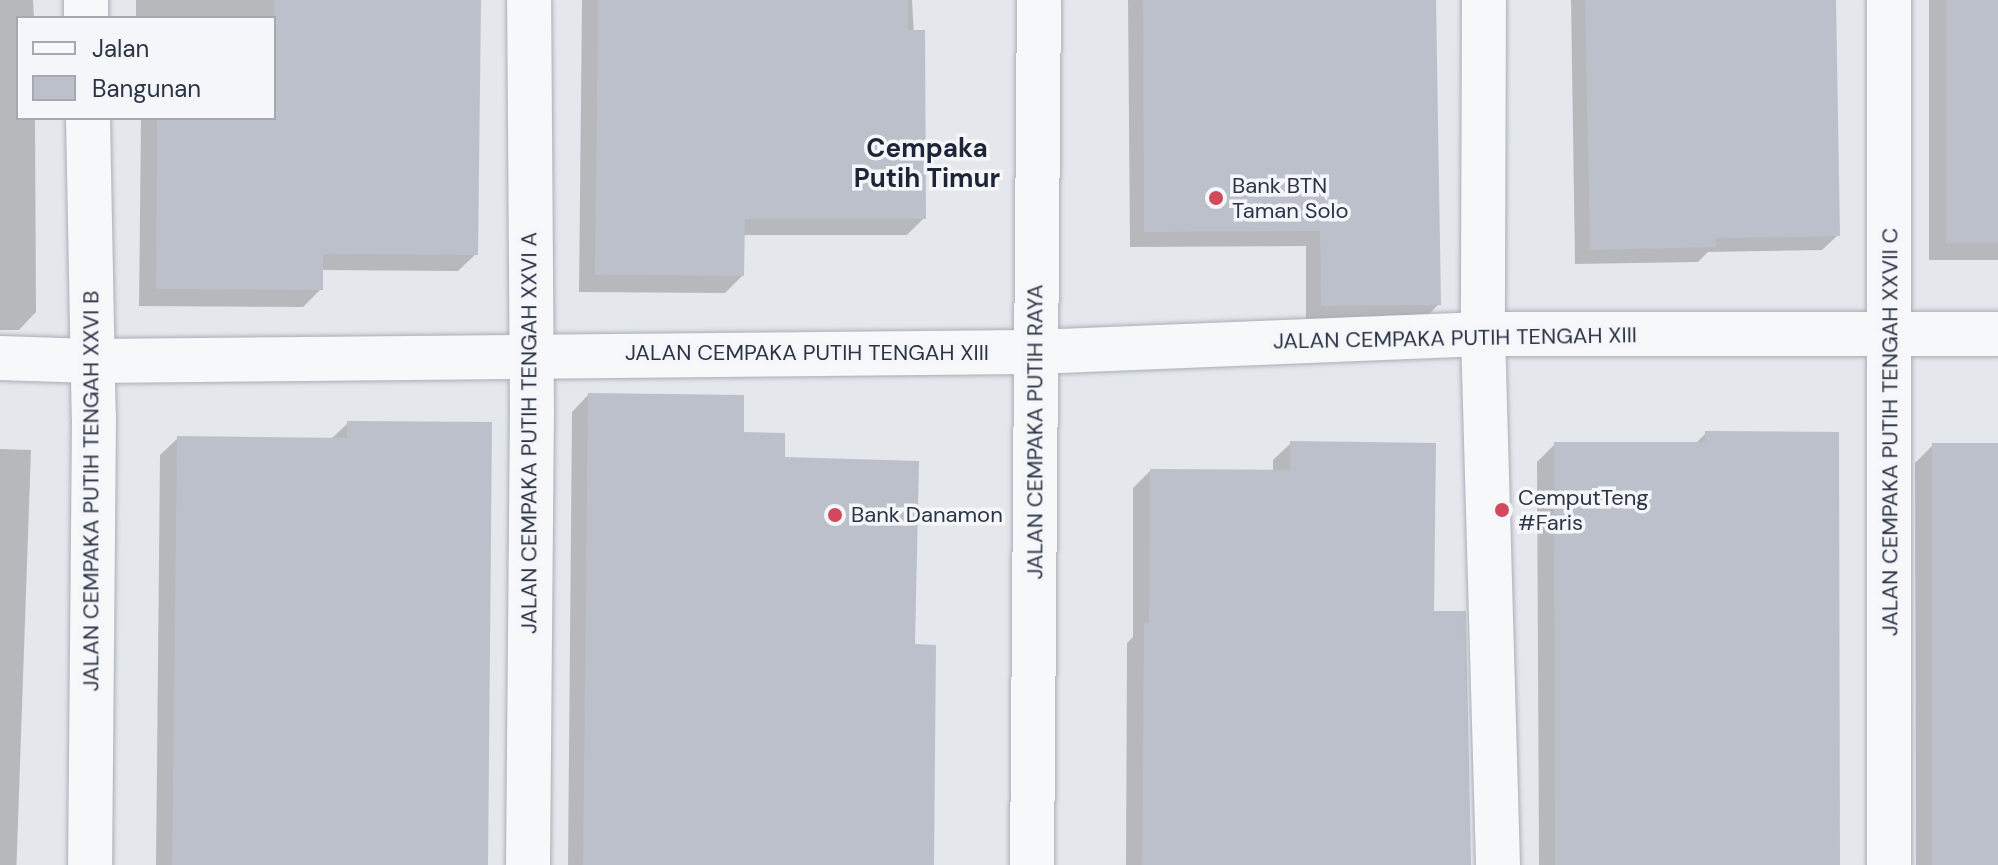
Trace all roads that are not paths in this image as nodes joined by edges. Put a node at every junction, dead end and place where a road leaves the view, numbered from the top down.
1 (529, 0) edge
2 (1039, 0) edge
3 (1484, 0) edge
4 (1889, 0) edge
5 (88, 120) edge
6 (1483, 334) junction
7 (1891, 334) junction
8 (1998, 334) edge
9 (1035, 352) junction
10 (531, 355) junction
11 (0, 358) edge
12 (92, 361) junction
13 (90, 865) edge
14 (528, 865) edge
15 (1032, 865) edge
16 (1498, 865) edge
17 (1889, 865) edge

1 - 10 street, JALAN CEMPAKA PUTIH TENGAH XXVI A
2 - 9 street, JALAN CEMPAKA PUTIH RAYA
3 - 6 street
4 - 7 street, JALAN CEMPAKA PUTIH TENGAH XXVII C
5 - 12 street, JALAN CEMPAKA PUTIH TENGAH XXVI B
6 - 7 street, JALAN CEMPAKA PUTIH TENGAH XIII
6 - 9 street, JALAN CEMPAKA PUTIH TENGAH XIII
6 - 16 street
7 - 8 street, JALAN CEMPAKA PUTIH TENGAH XIII
7 - 17 street, JALAN CEMPAKA PUTIH TENGAH XXVII C
9 - 10 street, JALAN CEMPAKA PUTIH TENGAH XIII
9 - 15 street, JALAN CEMPAKA PUTIH RAYA
10 - 12 street, JALAN CEMPAKA PUTIH TENGAH XIII
10 - 14 street, JALAN CEMPAKA PUTIH TENGAH XXVI A
11 - 12 street, JALAN CEMPAKA PUTIH TENGAH XIII
12 - 13 street, JALAN CEMPAKA PUTIH TENGAH XXVI B

